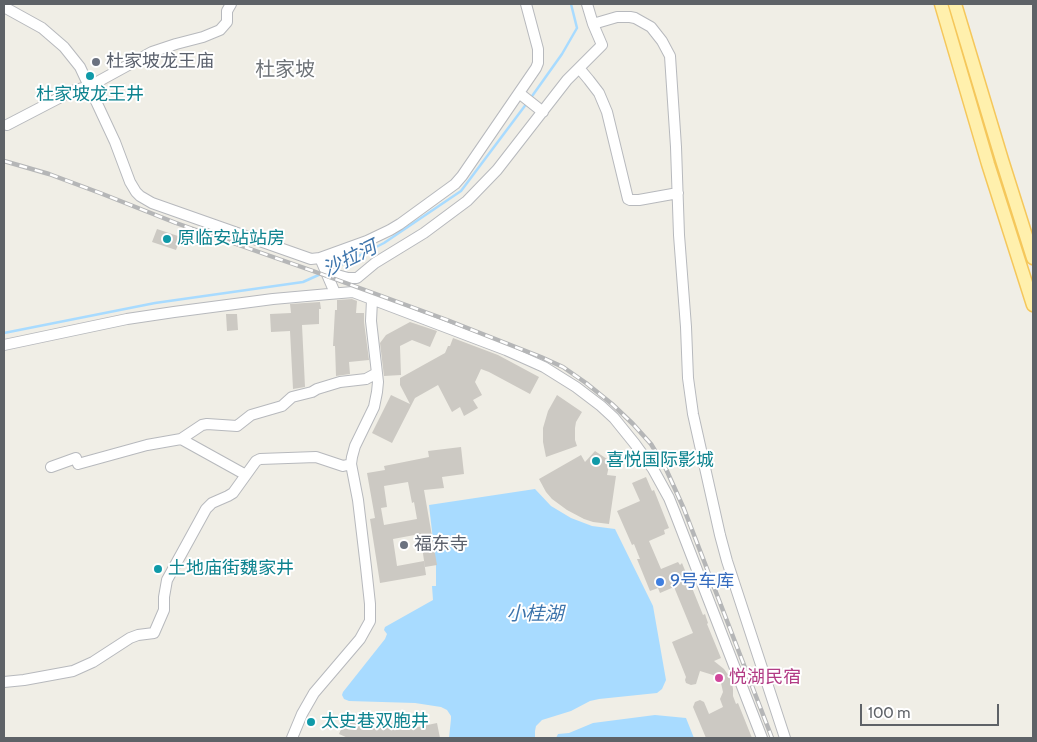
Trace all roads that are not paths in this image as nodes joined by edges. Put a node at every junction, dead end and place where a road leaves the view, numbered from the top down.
1 (230, 4) edge
2 (526, 4) edge
3 (586, 4) edge
4 (941, 4) edge
5 (955, 4) edge
6 (4, 7) edge
7 (593, 24) junction
8 (578, 68) junction
9 (90, 86) junction
10 (521, 94) junction
11 (541, 110) junction
12 (7, 125) dead end
13 (678, 193) junction
14 (1033, 258) edge
15 (322, 265) junction
16 (333, 289) junction
17 (372, 300) junction
18 (1033, 305) edge
19 (4, 345) edge
20 (377, 373) junction
21 (180, 439) junction
22 (351, 464) junction
23 (52, 467) dead end
24 (246, 475) junction
25 (4, 682) edge
26 (292, 738) edge
27 (762, 738) edge
28 (785, 738) edge

1 - 9 street
2 - 10 street
3 - 7 street
4 - 18 main road
5 - 14 main road
6 - 9 street
7 - 8 street
7 - 13 street
8 - 11 street
8 - 13 street
9 - 12 street
9 - 15 street
10 - 11 street
10 - 15 street
11 - 15 street
13 - 28 street
15 - 16 street
16 - 17 street
16 - 19 street
17 - 20 street
17 - 27 street
20 - 21 street
20 - 22 street
21 - 23 street
21 - 24 street
22 - 24 street
22 - 26 street
24 - 25 street

